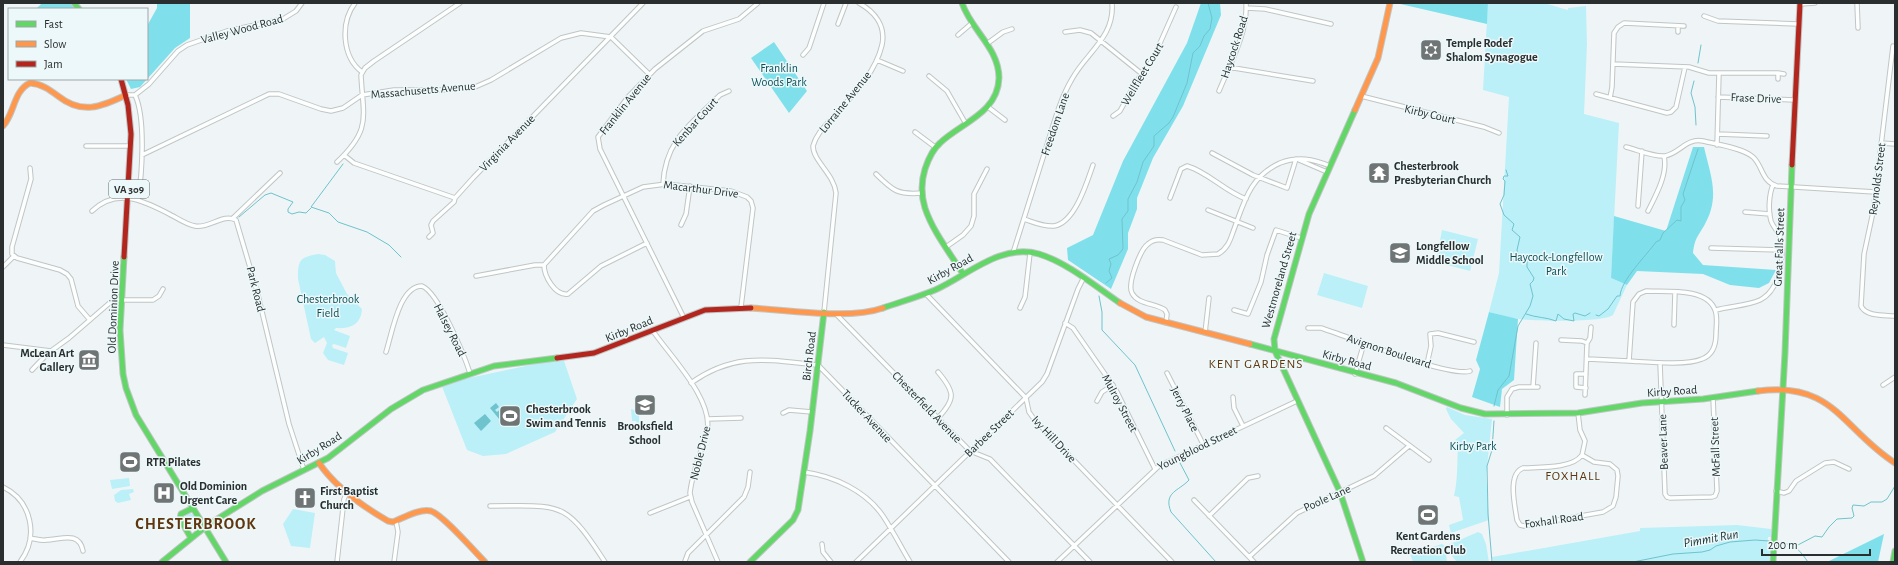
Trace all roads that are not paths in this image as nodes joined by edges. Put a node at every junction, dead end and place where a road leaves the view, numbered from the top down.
1 (302, 3) edge
2 (355, 3) edge
3 (460, 3) edge
4 (643, 3) edge
5 (758, 3) edge
6 (824, 3) edge
7 (846, 3) edge
8 (859, 3) edge
9 (962, 3) edge
10 (1112, 3) edge
11 (1246, 3) edge
12 (1390, 3) edge
13 (1800, 3) edge
14 (1815, 3) edge
15 (1857, 3) edge
16 (1176, 7) dead end
17 (1246, 8) junction
18 (1704, 16) dead end
19 (972, 23) junction
20 (838, 24) dead end
21 (1331, 24) dead end
22 (1798, 24) junction
23 (1678, 26) junction
24 (1684, 26) dead end
25 (1858, 28) dead end
26 (1012, 29) dead end
27 (1065, 32) dead end
28 (1678, 32) dead end
29 (958, 35) dead end
30 (611, 37) junction
31 (1101, 41) junction
32 (988, 43) junction
33 (1893, 46) dead end
34 (803, 56) dead end
35 (877, 60) junction
36 (1613, 64) junction
37 (1228, 67) junction
38 (1685, 67) junction
39 (903, 71) dead end
40 (362, 72) junction
41 (1719, 73) junction
42 (1778, 73) junction
43 (649, 74) junction
44 (1142, 74) junction
45 (1784, 74) dead end
46 (929, 76) dead end
47 (1778, 79) dead end
48 (122, 80) edge
49 (1314, 80) dead end
50 (729, 91) dead end
51 (1219, 91) dead end
52 (1596, 94) dead end
53 (126, 95) junction
54 (135, 95) junction
55 (362, 95) junction
56 (1361, 96) junction
57 (1718, 97) junction
58 (1610, 98) junction
59 (1794, 100) junction
60 (988, 107) junction
61 (1113, 116) dead end
62 (1005, 120) dead end
63 (966, 124) junction
64 (3, 126) edge
65 (916, 132) dead end
66 (1499, 133) dead end
67 (1718, 134) junction
68 (1767, 136) dead end
69 (814, 140) joint
70 (1881, 143) junction
71 (1895, 144) edge
72 (1717, 145) junction
73 (86, 146) dead end
74 (131, 146) junction
75 (936, 147) junction
76 (1626, 147) dead end
77 (1642, 151) junction
78 (1212, 153) dead end
79 (142, 155) junction
80 (344, 155) junction
81 (1664, 156) junction
82 (1296, 159) junction
83 (337, 162) dead end
84 (1093, 165) dead end
85 (1330, 166) junction
86 (30, 168) dead end
87 (987, 169) dead end
88 (1327, 172) junction
89 (280, 173) dead end
90 (876, 174) dead end
91 (1258, 177) junction
92 (663, 184) junction
93 (1773, 185) junction
94 (690, 186) junction
95 (1790, 187) junction
96 (1875, 192) junction
97 (922, 193) junction
98 (623, 196) junction
99 (128, 198) junction
100 (455, 198) junction
101 (1170, 198) dead end
102 (1246, 199) junction
103 (138, 200) junction
104 (1638, 206) dead end
105 (1208, 210) dead end
106 (92, 211) dead end
107 (1648, 211) dead end
108 (1745, 212) dead end
109 (1770, 214) junction
110 (233, 218) junction
111 (1024, 219) junction
112 (1237, 222) junction
113 (681, 225) dead end
114 (1253, 228) dead end
115 (429, 237) dead end
116 (1301, 238) junction
117 (646, 243) junction
118 (946, 247) junction
119 (1711, 248) dead end
120 (1781, 250) junction
121 (1013, 253) junction
122 (1030, 253) junction
123 (14, 256) junction
124 (544, 265) junction
125 (3, 267) edge
126 (962, 274) junction
127 (476, 276) dead end
128 (1084, 277) junction
129 (163, 289) dead end
130 (1675, 292) junction
131 (926, 294) junction
132 (1208, 298) dead end
133 (122, 300) junction
134 (741, 307) junction
135 (1020, 308) dead end
136 (1234, 310) dead end
137 (1716, 310) junction
138 (824, 312) junction
139 (836, 314) junction
140 (1895, 316) edge
141 (684, 318) junction
142 (90, 320) junction
143 (1065, 322) junction
144 (1166, 323) junction
145 (1674, 325) dead end
146 (1591, 327) dead end
147 (1308, 328) dead end
148 (652, 331) junction
149 (1205, 332) junction
150 (1561, 340) dead end
151 (1474, 342) dead end
152 (1364, 343) junction
153 (1536, 343) dead end
154 (1588, 343) junction
155 (3, 345) edge
156 (51, 350) junction
157 (1275, 351) junction
158 (386, 352) dead end
159 (1587, 359) junction
160 (1629, 361) junction
161 (1660, 363) junction
162 (1426, 364) junction
163 (818, 365) junction
164 (32, 370) dead end
165 (1470, 371) dead end
166 (938, 372) dead end
167 (470, 373) junction
168 (1167, 373) dead end
169 (1356, 374) junction
170 (1586, 374) junction
171 (1895, 377) edge
172 (691, 383) junction
173 (1113, 385) junction
174 (1883, 385) dead end
175 (1586, 388) junction
176 (1782, 390) junction
177 (1585, 395) dead end
178 (1233, 397) dead end
179 (1026, 398) junction
180 (1714, 398) junction
181 (1097, 401) dead end
182 (1297, 401) junction
183 (1662, 401) junction
184 (784, 412) dead end
185 (812, 412) junction
186 (1578, 413) junction
187 (1507, 415) junction
188 (741, 418) dead end
189 (938, 418) junction
190 (708, 419) junction
191 (1242, 426) junction
192 (1386, 428) dead end
193 (1203, 444) junction
194 (1409, 446) junction
195 (970, 452) junction
196 (1582, 455) junction
197 (1429, 460) dead end
198 (319, 463) junction
199 (1895, 463) edge
200 (1155, 469) junction
201 (1849, 469) dead end
202 (304, 470) junction
203 (750, 472) dead end
204 (804, 472) junction
205 (1258, 476) dead end
206 (3, 486) edge
207 (935, 486) junction
208 (1776, 491) junction
209 (347, 492) junction
210 (1340, 492) junction
211 (690, 497) junction
212 (1666, 498) joint
213 (1194, 500) dead end
214 (1116, 504) junction
215 (490, 506) dead end
216 (193, 508) junction
217 (650, 513) dead end
218 (1209, 516) junction
219 (396, 521) junction
220 (890, 529) junction
221 (706, 536) junction
222 (30, 538) junction
223 (190, 538) junction
224 (822, 544) dead end
225 (1074, 546) junction
226 (83, 551) dead end
227 (1895, 551) edge
228 (1249, 557) junction
229 (685, 561) edge
230 (20, 562) edge
231 (162, 562) edge
232 (226, 562) edge
233 (337, 562) edge
234 (394, 562) edge
235 (485, 562) edge
236 (605, 562) edge
237 (718, 562) edge
238 (750, 562) edge
239 (831, 562) edge
240 (856, 562) edge
241 (910, 562) edge
242 (1008, 562) edge
243 (1057, 562) edge
244 (1090, 562) edge
245 (1172, 562) edge
246 (1254, 562) edge
247 (1363, 562) edge
248 (1773, 562) edge
249 (1893, 562) edge

1 - 54 street, Valley Wood Road
2 - 40 street
3 - 40 street
4 - 30 street, Virginia Avenue
5 - 43 street, Franklin Avenue
6 - 34 street
7 - 20 street
8 - 35 street, Lorraine Avenue
9 - 19 main road
10 - 31 street, Freedom Lane
11 - 17 street, Haycock Road
12 - 56 main road, Westmoreland Street
13 - 14 street
13 - 22 main road, Great Falls Street
15 - 25 street
16 - 44 street, Wellfleet Court
17 - 21 street
17 - 37 street, Haycock Road
18 - 22 street
19 - 29 street
19 - 32 main road
22 - 59 main road, Great Falls Street
23 - 24 street
23 - 28 street
23 - 36 street
26 - 32 street
27 - 31 street
30 - 43 street
30 - 55 street, Massachusetts Avenue
30 - 100 street, Virginia Avenue
31 - 44 street
31 - 111 street, Freedom Lane
32 - 60 main road
33 - 70 street, Reynolds Street
35 - 39 street
35 - 69 street, Lorraine Avenue
36 - 38 street
36 - 58 street
37 - 49 street
37 - 51 street, Haycock Road
38 - 41 street
38 - 58 street
40 - 55 street
41 - 42 street
41 - 57 street
42 - 45 street
42 - 47 street
43 - 98 street, Franklin Avenue
44 - 61 street, Wellfleet Court
46 - 63 street
48 - 53 main road, Old Dominion Drive / VA 309
50 - 92 street, Kenbar Court
52 - 58 street
53 - 54 street
53 - 64 main road
53 - 74 main road, Old Dominion Drive / VA 309
54 - 79 street
55 - 79 street, Massachusetts Avenue
55 - 80 street
56 - 66 street, Kirby Court
56 - 85 main road, Westmoreland Street
57 - 59 street, Frase Drive
57 - 67 street
59 - 95 main road, Great Falls Street
60 - 62 street
60 - 63 main road
63 - 75 main road
65 - 75 street
67 - 68 street
67 - 72 street
69 - 138 street, Birch Road
70 - 71 street
70 - 96 street, Reynolds Street
72 - 81 street
72 - 93 street
73 - 74 street
74 - 99 main road, Old Dominion Drive / VA 309
75 - 97 main road
76 - 77 street
77 - 81 street
77 - 104 street
78 - 91 street
79 - 103 street
80 - 83 street
80 - 100 street
81 - 107 street
82 - 85 street
82 - 88 street
82 - 91 street
82 - 91 street
84 - 111 street
85 - 88 main road, Westmoreland Street
86 - 123 street
87 - 118 street
88 - 116 main road, Westmoreland Street
89 - 110 street
90 - 97 street
91 - 102 street
92 - 94 street, Macarthur Drive
92 - 98 street, Macarthur Drive
93 - 95 street
93 - 109 street
94 - 113 street
94 - 134 street, Macarthur Drive
95 - 96 street
95 - 176 main road, Great Falls Street
96 - 140 street, Reynolds Street
97 - 118 main road
98 - 117 street, Franklin Avenue
98 - 124 street, Macarthur Drive
99 - 103 street
99 - 106 street
99 - 133 main road, Old Dominion Drive / VA 309
100 - 115 street, Virginia Avenue
101 - 102 street
102 - 112 street
103 - 110 street
105 - 112 street
108 - 109 street
109 - 120 street
110 - 202 street, Park Road
111 - 121 street, Freedom Lane
112 - 114 street
112 - 144 street
116 - 136 street
116 - 157 main road, Westmoreland Street
117 - 124 street
117 - 141 street, Franklin Avenue
118 - 126 main road
119 - 120 street
120 - 137 street
121 - 122 main road, Kirby Road
121 - 126 main road, Kirby Road
122 - 128 main road, Kirby Road
122 - 135 street
123 - 125 street
123 - 142 street
124 - 127 street
126 - 131 main road, Kirby Road
128 - 143 street, Barbee Street
128 - 144 main road, Kirby Road
129 - 133 street
130 - 137 street
130 - 145 street
130 - 160 street
131 - 139 main road, Kirby Road
131 - 179 street, Ivy Hill Drive
132 - 149 street
133 - 142 street
133 - 216 main road, Old Dominion Drive / VA 309
134 - 138 main road, Kirby Road
134 - 141 main road, Kirby Road
137 - 161 street
138 - 139 main road, Kirby Road
138 - 163 main road, Birch Road
139 - 189 street, Chesterfield Avenue
141 - 148 main road, Kirby Road
142 - 156 street
143 - 173 street, Mulroy Street
143 - 179 street, Barbee Street
144 - 149 main road, Kirby Road
146 - 154 street
147 - 152 street, Avignon Boulevard
148 - 167 main road, Kirby Road
148 - 172 street, Noble Drive
149 - 157 main road, Kirby Road
150 - 154 street
151 - 162 street
152 - 162 street, Avignon Boulevard
152 - 169 street
153 - 187 street
154 - 159 street
155 - 156 street
156 - 164 street
157 - 169 main road, Kirby Road
157 - 182 main road, Westmoreland Street
158 - 167 street, Halsey Road
159 - 160 street
159 - 170 street
160 - 161 street
161 - 183 street, Beaver Lane
162 - 165 street, Avignon Boulevard
163 - 172 street
163 - 185 main road, Birch Road
163 - 207 street, Tucker Avenue
166 - 189 street
167 - 198 main road, Kirby Road
168 - 193 street, Jerry Place
169 - 187 main road, Kirby Road
170 - 175 street
170 - 175 street
171 - 174 street
172 - 190 street, Noble Drive
173 - 181 street
173 - 200 street, Mulroy Street
175 - 177 street
176 - 180 main road, Kirby Road
176 - 199 main road, Kirby Road
176 - 208 main road, Great Falls Street
178 - 191 street
179 - 195 street, Barbee Street
179 - 214 street, Ivy Hill Drive
180 - 183 main road, Kirby Road
180 - 212 street, McFall Street
182 - 191 street, Youngblood Street
182 - 210 main road, Westmoreland Street
183 - 186 main road, Kirby Road
183 - 212 street, Beaver Lane
184 - 185 street
185 - 204 main road, Birch Road
186 - 187 main road, Kirby Road
186 - 196 street
188 - 190 street
189 - 195 street, Chesterfield Avenue
190 - 211 street, Noble Drive
191 - 193 street, Youngblood Street
192 - 194 street
193 - 200 street, Youngblood Street
194 - 197 street
194 - 210 street, Poole Lane
195 - 207 street, Barbee Street
195 - 225 street, Chesterfield Avenue
196 - 196 street, Foxhall Road
198 - 202 main road, Kirby Road
198 - 209 main road
200 - 214 street, Youngblood Street
201 - 208 street
202 - 223 main road, Kirby Road, bridge
203 - 221 street
204 - 220 street
204 - 238 main road, Birch Road
205 - 218 street
206 - 222 street
207 - 220 street, Barbee Street
207 - 242 street, Tucker Avenue
208 - 248 main road, Great Falls Street
209 - 219 main road
209 - 233 street
210 - 228 street, Poole Lane
210 - 247 main road, Westmoreland Street
211 - 217 street
211 - 221 street, Noble Drive
213 - 218 street
214 - 225 street, Youngblood Street
214 - 245 street, Ivy Hill Drive
215 - 236 street
216 - 223 main road
216 - 232 main road, Old Dominion Drive / VA 309
218 - 228 street
219 - 234 street
219 - 235 main road
220 - 240 street, Barbee Street
220 - 241 street
221 - 229 street
221 - 237 street, Noble Drive
222 - 226 street
222 - 230 street
223 - 231 main road, Kirby Road
224 - 239 street
225 - 243 street, Youngblood Street
225 - 244 street, Chesterfield Avenue
227 - 249 main road
228 - 246 street

